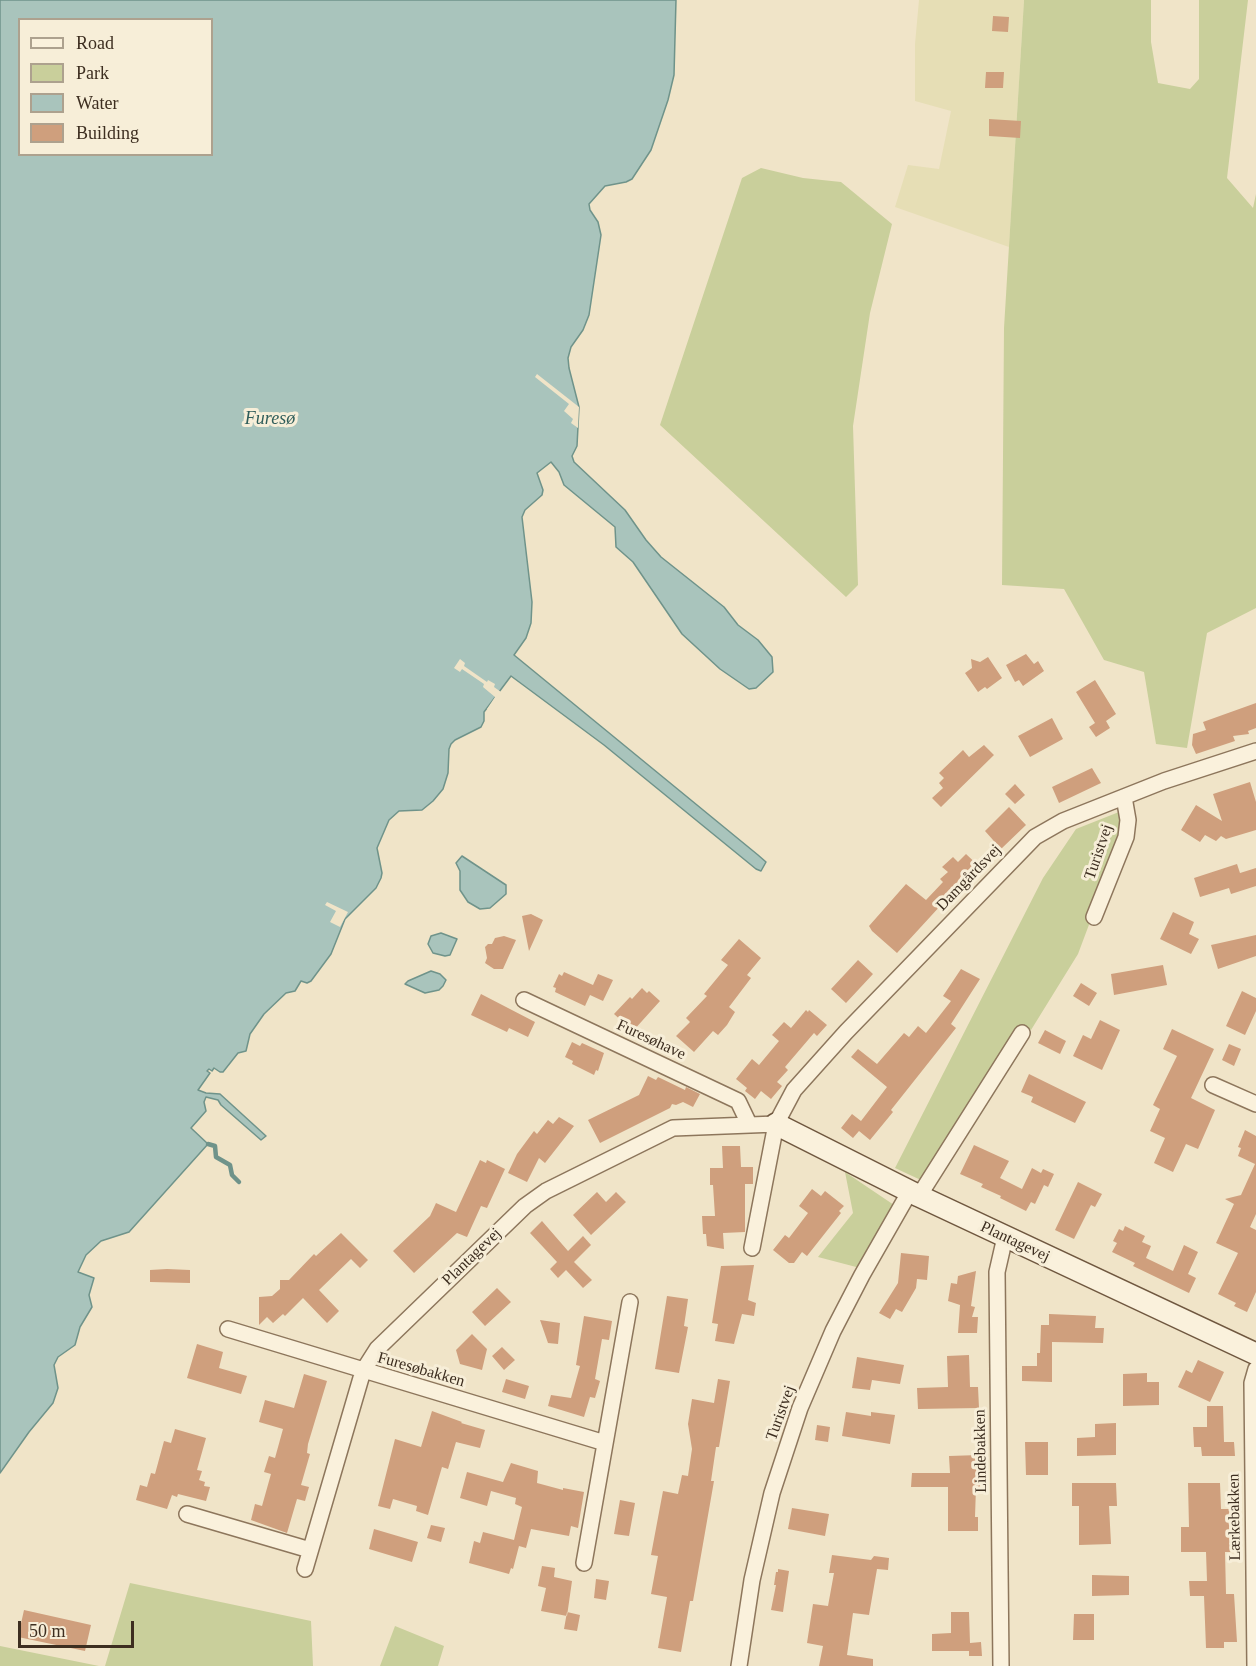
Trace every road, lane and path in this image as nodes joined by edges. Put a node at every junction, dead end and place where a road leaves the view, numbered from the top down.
1 (1256, 751) edge
2 (1124, 797) junction
3 (1094, 917) dead end
4 (524, 1000) dead end
5 (1022, 1033) dead end
6 (1213, 1085) dead end
7 (1256, 1104) edge
8 (749, 1124) junction
9 (776, 1124) junction
10 (914, 1194) junction
11 (1005, 1237) junction
12 (752, 1248) dead end
13 (630, 1302) dead end
14 (228, 1329) dead end
15 (1256, 1354) edge
16 (1256, 1369) edge
17 (363, 1371) junction
18 (605, 1443) junction
19 (187, 1514) dead end
20 (310, 1550) junction
21 (584, 1563) dead end
22 (305, 1569) dead end
23 (739, 1666) edge
24 (1001, 1666) edge
25 (1255, 1666) edge

1 - 2 street, Damgårdsvej
2 - 3 street, Turistvej
2 - 9 street, Damgårdsvej
4 - 8 street, Furesøhave
5 - 10 street, Turistvej
6 - 7 street
8 - 9 street, Plantagevej
8 - 17 street, Plantagevej
9 - 10 street, Plantagevej
9 - 12 street
10 - 11 street, Plantagevej
10 - 23 street, Turistvej
11 - 15 street, Plantagevej
11 - 24 street, Lindebakken
13 - 18 street
14 - 17 street, Furesøbakken
16 - 25 street, Lærkebakken
17 - 18 street, Furesøbakken
17 - 20 street, Plantagevej
18 - 21 street
19 - 20 street
20 - 22 street, Plantagevej

